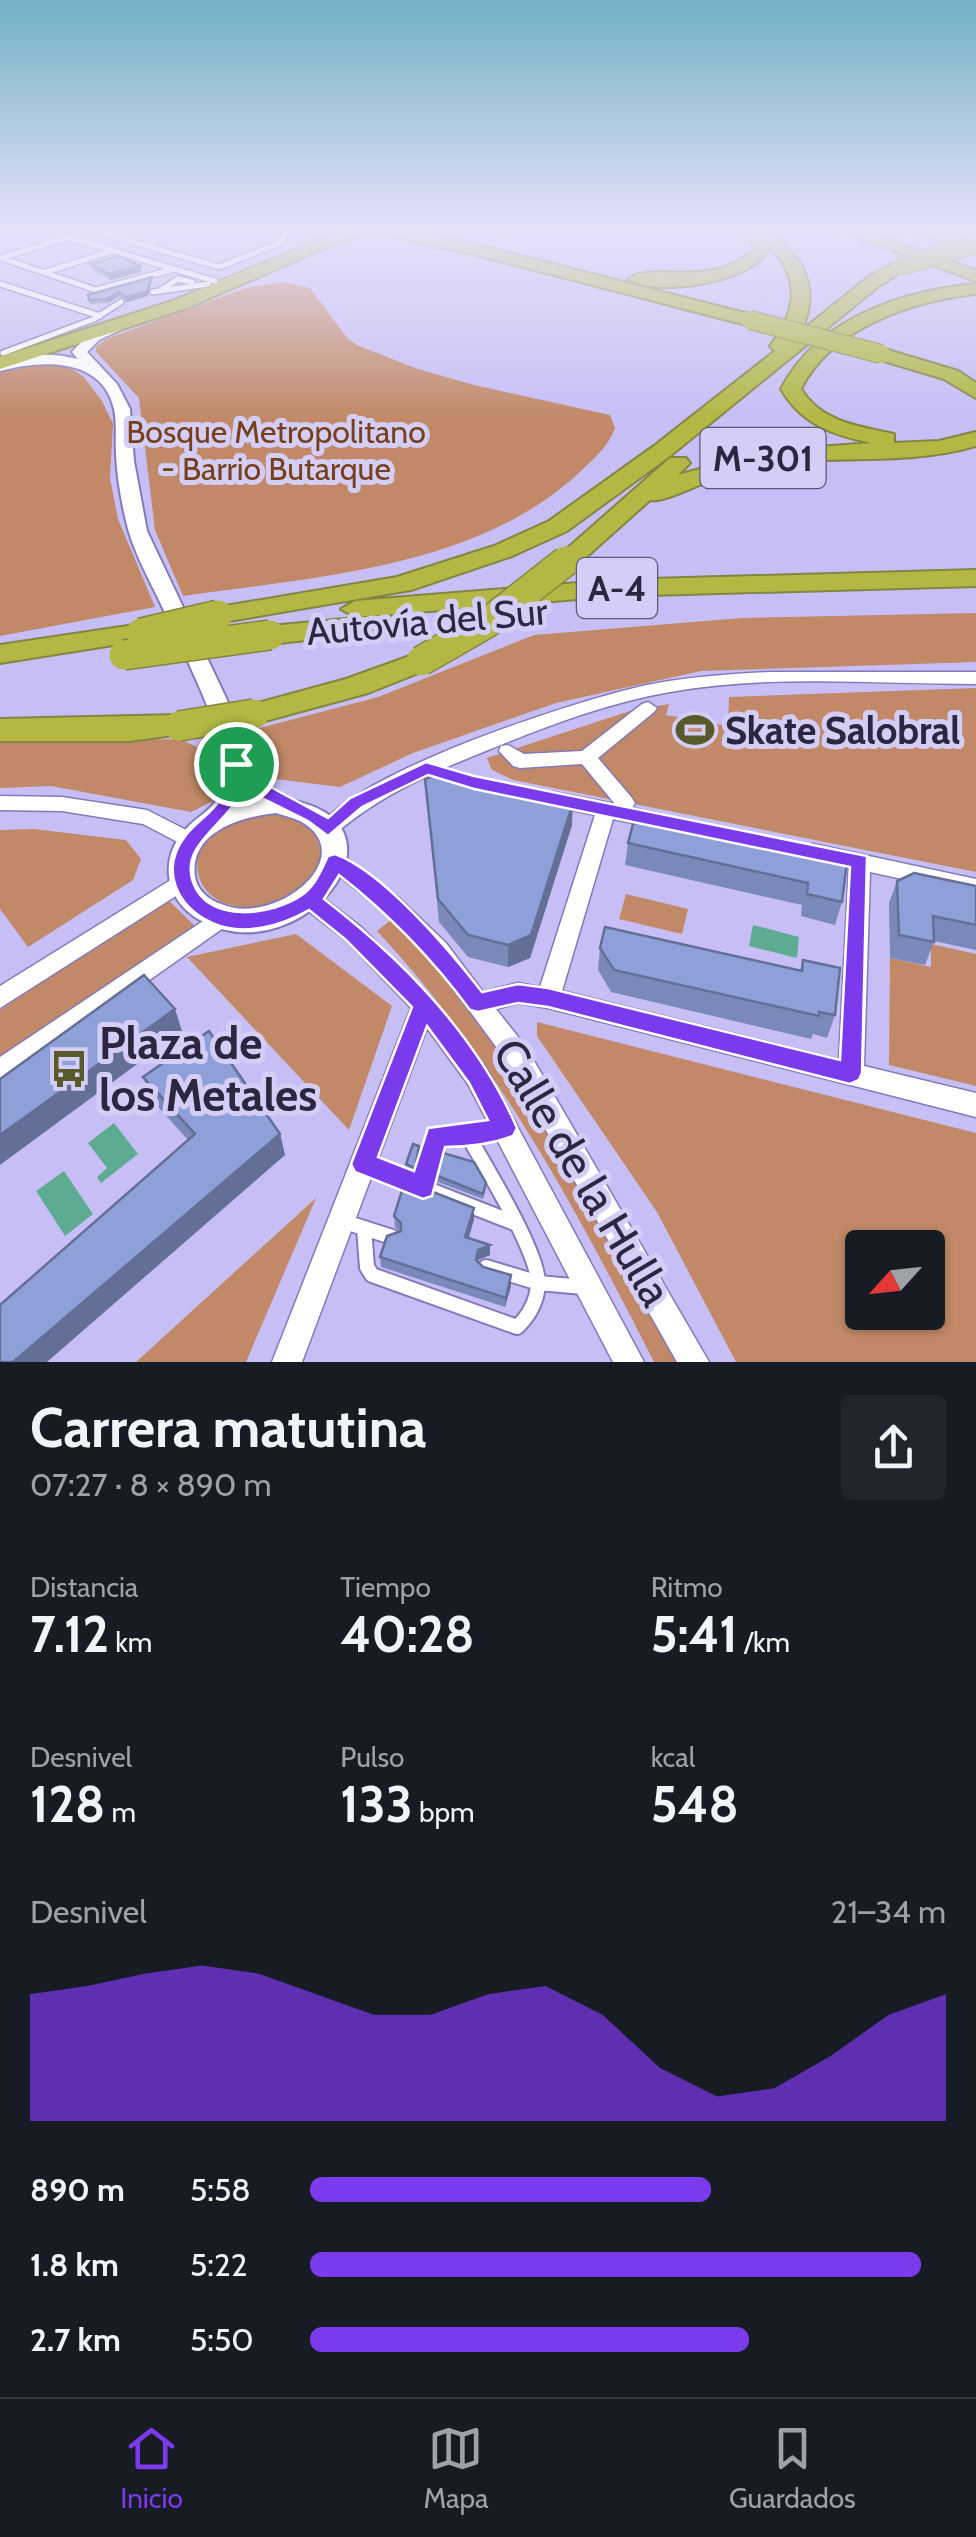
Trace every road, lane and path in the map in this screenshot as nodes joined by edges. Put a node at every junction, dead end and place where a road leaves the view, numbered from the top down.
1 (27, 293) edge
2 (171, 293) edge
3 (208, 293) edge
4 (651, 293) edge
5 (659, 293) edge
6 (804, 293) edge
7 (860, 293) edge
8 (878, 293) edge
9 (940, 293) edge
10 (906, 300) junction
11 (121, 302) edge
12 (181, 304) junction
13 (100, 316) junction
14 (752, 318) junction
15 (844, 325) junction
16 (882, 352) junction
17 (1, 359) edge
18 (98, 374) junction
19 (751, 378) junction
20 (976, 382) edge
21 (976, 392) edge
22 (976, 428) edge
23 (976, 439) edge
24 (570, 557) junction
25 (976, 578) edge
26 (976, 594) edge
27 (264, 620) junction
28 (133, 644) junction
29 (0, 654) edge
30 (0, 674) edge
31 (976, 678) edge
32 (648, 708) dead end
33 (0, 730) edge
34 (508, 751) dead end
35 (587, 757) junction
36 (236, 764) junction
37 (426, 768) junction
38 (458, 778) edge
39 (525, 793) edge
40 (0, 803) edge
41 (615, 806) junction
42 (296, 807) junction
43 (216, 819) junction
44 (328, 829) junction
45 (698, 829) edge
46 (191, 841) junction
47 (788, 847) edge
48 (860, 861) junction
49 (335, 862) junction
50 (182, 881) junction
51 (976, 887) edge
52 (310, 900) junction
53 (221, 918) junction
54 (0, 998) edge
55 (548, 998) junction
56 (478, 1003) junction
57 (424, 1005) junction
58 (0, 1070) edge
59 (850, 1073) junction
60 (976, 1105) edge
61 (505, 1128) junction
62 (468, 1136) junction
63 (364, 1164) junction
64 (423, 1187) junction
65 (353, 1224) junction
66 (517, 1224) junction
67 (392, 1237) edge
68 (486, 1267) edge
69 (539, 1283) junction
70 (590, 1288) junction
71 (286, 1362) edge
72 (630, 1362) edge
73 (694, 1362) edge

1 - 13 lane
2 - 17 highway
3 - 12 highway
4 - 14 highway
5 - 14 highway
6 - 19 highway
7 - 19 highway
8 - 15 highway
9 - 10 highway
10 - 15 highway
10 - 22 highway, M-301
11 - 13 lane
12 - 17 highway
12 - 18 street
13 - 17 lane
14 - 16 highway, bridge
15 - 24 highway
16 - 20 highway
16 - 21 highway
17 - 18 street
18 - 36 street
19 - 27 highway
23 - 24 highway, M-301
24 - 33 highway, bridge
25 - 27 highway, Autovía del Sur / A-4
26 - 27 highway, Autovía del Sur / A-4
27 - 28 highway, Autovía del Sur / A-4, bridge
28 - 29 highway, Autovía del Sur / A-4
28 - 30 highway, Autovía del Sur / A-4
31 - 37 street
32 - 35 street
34 - 35 street
35 - 41 street
36 - 42 street
36 - 43 street
37 - 38 street
37 - 44 street
39 - 41 street
40 - 46 street
41 - 45 street
41 - 55 street
42 - 43 street
42 - 44 street
43 - 46 street
44 - 49 street
46 - 50 street
47 - 48 street
48 - 51 street
48 - 59 street
49 - 52 street
49 - 56 street, Calle de la Hulla
50 - 53 street
50 - 54 street
52 - 53 street
52 - 57 street, Calle de la Hulla
53 - 58 street
55 - 56 street
55 - 59 street
56 - 73 street, Calle de la Hulla
57 - 61 street, Calle de la Hulla
57 - 63 street
59 - 60 street
61 - 62 lane
61 - 70 street, Calle de la Hulla
62 - 64 lane
62 - 66 lane
63 - 64 lane
63 - 65 street
64 - 66 lane
65 - 67 lane
65 - 69 lane
65 - 71 street
66 - 69 lane
68 - 69 lane
69 - 70 lane
70 - 72 street, Calle de la Hulla

